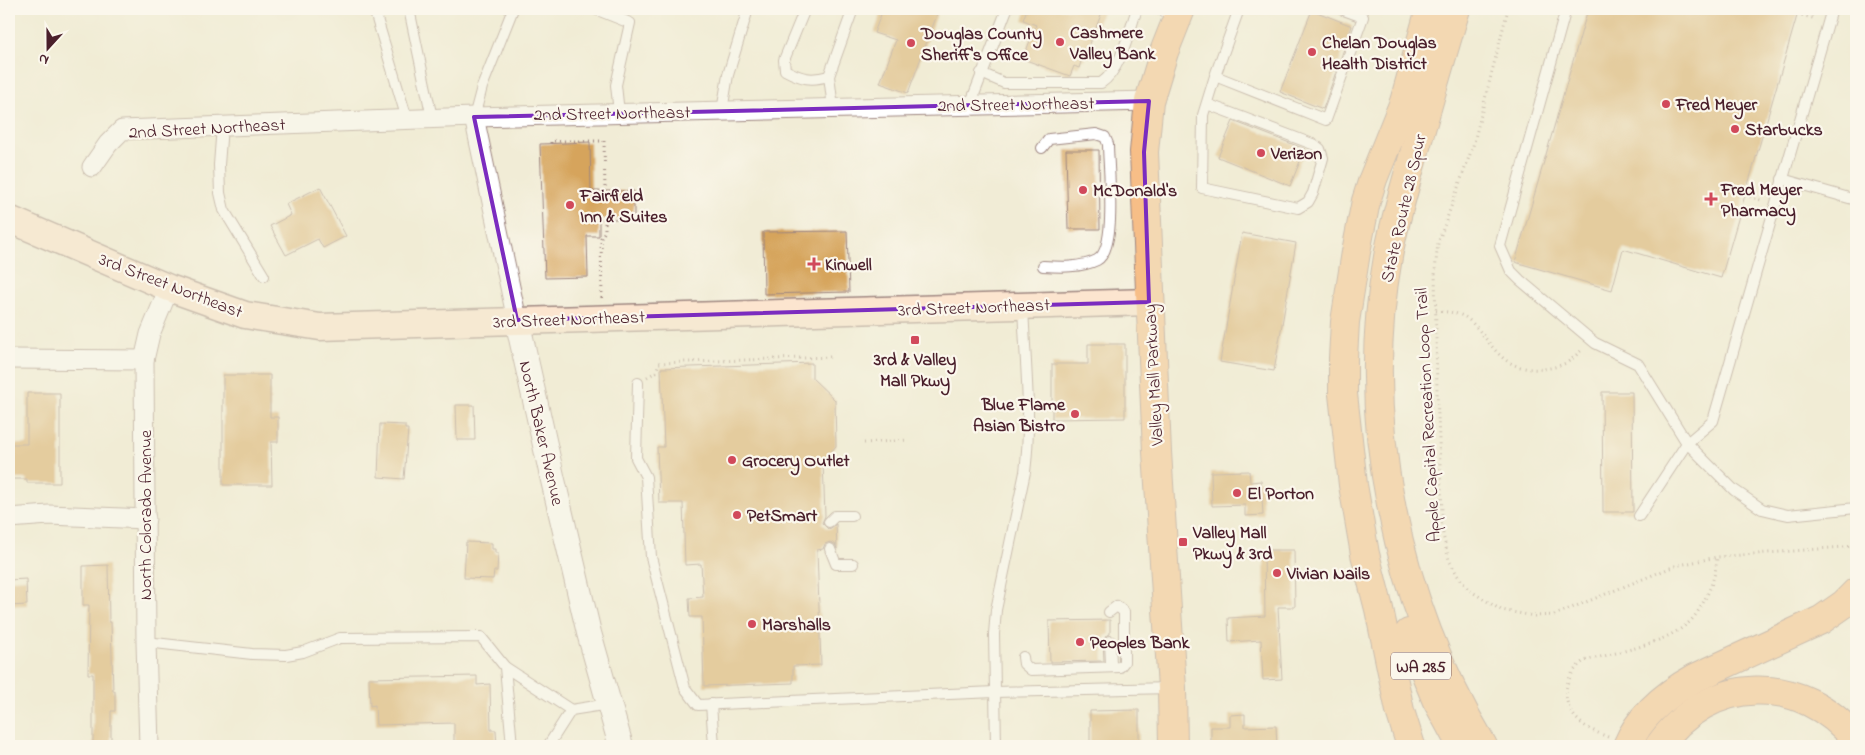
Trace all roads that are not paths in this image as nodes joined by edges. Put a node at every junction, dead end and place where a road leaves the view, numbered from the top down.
1 (374, 9) edge
2 (409, 9) edge
3 (513, 9) edge
4 (595, 9) edge
5 (748, 9) edge
6 (805, 9) edge
7 (853, 9) edge
8 (1006, 9) edge
9 (1137, 9) edge
10 (1239, 9) edge
11 (1341, 9) edge
12 (1430, 9) edge
13 (1456, 9) edge
14 (1566, 9) edge
15 (1832, 9) edge
16 (1172, 11) edge
17 (1365, 13) edge
18 (981, 74) junction
19 (830, 76) junction
20 (1215, 76) junction
21 (1149, 101) junction
22 (1207, 104) junction
23 (970, 105) junction
24 (833, 108) junction
25 (722, 111) junction
26 (619, 113) junction
27 (474, 117) junction
28 (432, 118) junction
29 (407, 119) junction
30 (222, 126) junction
31 (1042, 148) dead end
32 (92, 167) dead end
33 (1782, 180) junction
34 (1856, 200) edge
35 (9, 219) edge
36 (1043, 266) dead end
37 (264, 276) dead end
38 (169, 288) junction
39 (1149, 302) junction
40 (1022, 305) junction
41 (518, 320) junction
42 (9, 359) edge
43 (144, 360) junction
44 (638, 383) road end
45 (1687, 443) junction
46 (1856, 508) edge
47 (852, 516) dead end
48 (1639, 516) dead end
49 (9, 518) edge
50 (146, 519) junction
51 (829, 522) dead end
52 (830, 549) dead end
53 (853, 564) dead end
54 (1392, 580) junction
55 (1856, 592) edge
56 (1112, 596) dead end
57 (1114, 641) dead end
58 (146, 642) junction
59 (1023, 657) dead end
60 (505, 667) junction
61 (1112, 667) junction
62 (1172, 688) junction
63 (995, 692) junction
64 (609, 704) junction
65 (711, 704) junction
66 (571, 710) junction
67 (1856, 740) edge
68 (1618, 742) edge
69 (148, 746) edge
70 (512, 746) edge
71 (548, 746) edge
72 (621, 746) edge
73 (714, 746) edge
74 (996, 746) edge
75 (1174, 746) edge
76 (1411, 746) edge
77 (1462, 746) edge
78 (1482, 746) edge
79 (1660, 746) edge

1 - 29 lane
2 - 28 lane
3 - 27 lane
4 - 26 lane
5 - 25 lane
6 - 19 lane
7 - 19 lane
8 - 18 lane
9 - 18 lane
10 - 20 lane
11 - 17 lane
12 - 54 main road
13 - 54 main road, State Route 28 Spur
14 - 45 lane
15 - 33 lane
16 - 21 main road, Valley Mall Parkway
17 - 20 lane
18 - 23 lane
19 - 24 lane
20 - 22 lane
21 - 23 street, 2nd Street Northeast
21 - 39 main road, Valley Mall Parkway
22 - 22 lane
23 - 24 street, 2nd Street Northeast
24 - 25 street, 2nd Street Northeast
25 - 26 street, 2nd Street Northeast
26 - 27 street, 2nd Street Northeast
27 - 28 street, 2nd Street Northeast
27 - 41 street, North Baker Avenue
28 - 29 street, 2nd Street Northeast
29 - 30 street, 2nd Street Northeast
30 - 32 street, 2nd Street Northeast
30 - 37 lane
31 - 36 lane
33 - 34 lane
33 - 45 lane
35 - 38 main road, 3rd Street Northeast
38 - 41 main road, 3rd Street Northeast
38 - 43 street, North Colorado Avenue
39 - 40 main road, 3rd Street Northeast
39 - 62 main road, Valley Mall Parkway
40 - 41 main road, 3rd Street Northeast
40 - 63 lane
41 - 64 street, North Baker Avenue
42 - 43 street
43 - 50 street, North Colorado Avenue
44 - 65 lane
45 - 46 lane
45 - 48 lane
47 - 51 lane
49 - 50 street
50 - 58 street, North Colorado Avenue
52 - 53 lane
54 - 76 main road
54 - 77 main road, WA 285
54 - 78 main road, WA 285
55 - 68 main road
56 - 61 lane
57 - 61 lane
58 - 60 lane
58 - 69 street, North Colorado Avenue
59 - 61 lane
60 - 66 lane
60 - 70 lane
62 - 63 lane
62 - 75 main road, Valley Mall Parkway
63 - 65 lane
63 - 74 lane
64 - 66 lane
64 - 72 street, North Baker Avenue
65 - 73 lane
66 - 71 lane
67 - 79 main road

